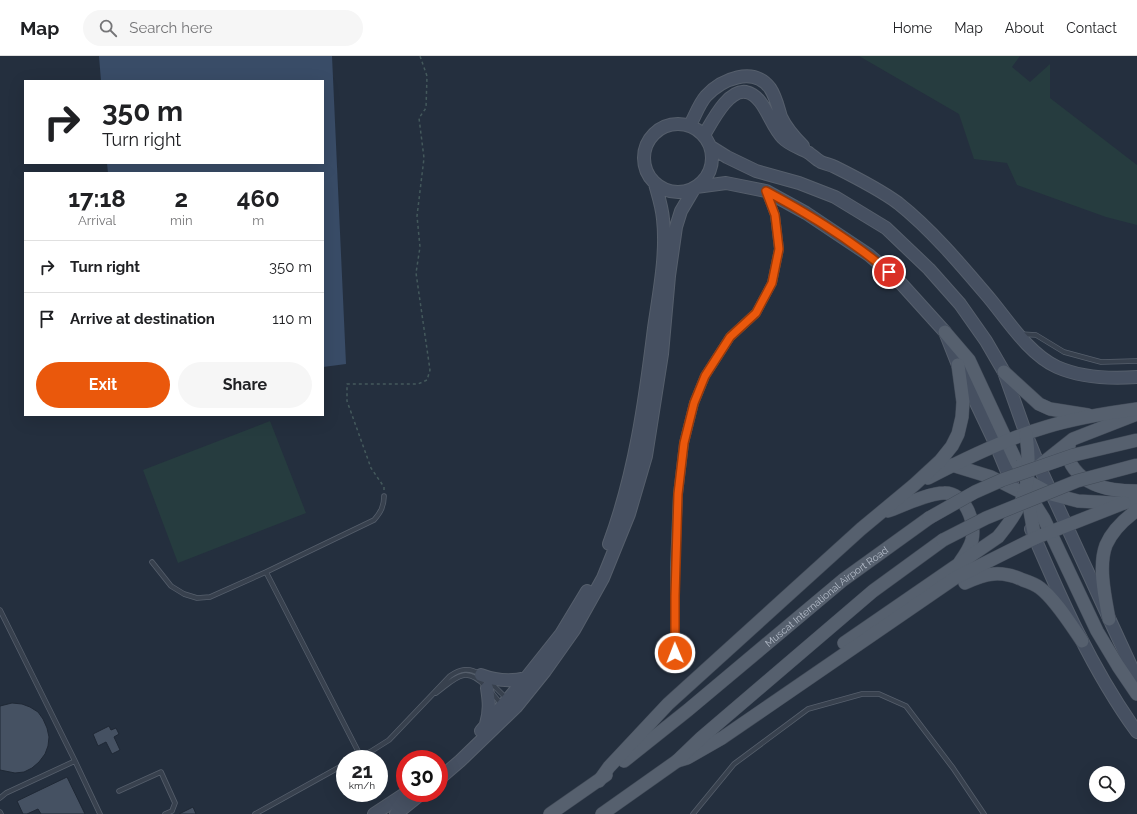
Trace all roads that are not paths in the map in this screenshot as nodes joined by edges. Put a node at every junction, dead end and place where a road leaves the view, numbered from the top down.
1 (690, 125) junction
2 (704, 135) junction
3 (711, 147) junction
4 (809, 153) junction
5 (655, 184) junction
6 (695, 188) junction
7 (766, 191) junction
8 (945, 332) junction
9 (1018, 334) junction
10 (1137, 361) edge
11 (958, 365) junction
12 (1004, 372) junction
13 (1137, 377) edge
14 (1137, 409) edge
15 (1137, 414) edge
16 (1094, 416) junction
17 (1026, 434) junction
18 (1073, 440) junction
19 (1137, 440) edge
20 (1002, 443) junction
21 (952, 465) junction
22 (1137, 465) edge
23 (1039, 466) junction
24 (1031, 483) junction
25 (914, 485) junction
26 (1137, 491) edge
27 (1051, 494) junction
28 (384, 496) road end
29 (1023, 497) junction
30 (1131, 501) edge
31 (1137, 510) edge
32 (878, 515) junction
33 (1066, 526) junction
34 (1050, 532) junction
35 (1035, 538) junction
36 (152, 562) dead end
37 (959, 565) junction
38 (266, 572) junction
39 (914, 606) junction
40 (0, 610) edge
41 (1109, 619) junction
42 (1082, 641) junction
43 (675, 653) dead end
44 (481, 675) junction
45 (526, 678) junction
46 (1137, 679) edge
47 (487, 688) junction
48 (1137, 694) edge
49 (433, 695) junction
50 (782, 696) junction
51 (509, 706) junction
52 (484, 727) junction
53 (1137, 732) edge
54 (357, 750) edge
55 (373, 750) edge
56 (448, 760) edge
57 (75, 761) junction
58 (677, 761) junction
59 (336, 769) edge
60 (448, 771) edge
61 (599, 780) junction
62 (119, 791) dead end
63 (0, 798) edge
64 (396, 800) edge
65 (411, 802) edge
66 (100, 814) edge
67 (165, 814) edge
68 (255, 814) edge
69 (374, 814) edge
70 (396, 814) edge
71 (550, 814) edge
72 (602, 814) edge
73 (693, 814) edge
74 (984, 814) edge

1 - 2 street
1 - 4 street
1 - 5 street
2 - 3 street
2 - 4 street
3 - 6 street
3 - 12 street
4 - 9 street
5 - 6 street
5 - 45 street
6 - 7 street
6 - 51 street
7 - 8 street
7 - 43 street
8 - 11 street
8 - 20 main road
9 - 10 lane
9 - 13 street
11 - 20 street
11 - 25 main road
12 - 16 main road
12 - 17 street
14 - 16 main road
15 - 18 main road
16 - 17 main road
17 - 20 main road
17 - 23 street
17 - 24 main road
18 - 23 main road
18 - 26 main road
19 - 61 main road, Muscat International Airport Road, bridge
20 - 21 main road
20 - 24 main road
20 - 29 street
21 - 25 main road
21 - 29 main road
22 - 58 main road, bridge
23 - 24 main road
23 - 27 street
24 - 27 main road
24 - 29 main road
25 - 32 main road
27 - 30 main road
27 - 33 street
28 - 38 lane
29 - 34 main road
29 - 35 main road
29 - 37 main road
30 - 33 main road
31 - 41 main road
32 - 37 main road
32 - 61 main road
33 - 34 main road
33 - 41 street
34 - 35 main road
34 - 48 main road
35 - 39 main road
35 - 42 street
36 - 38 lane
37 - 50 main road
38 - 54 lane
39 - 42 main road
39 - 50 main road
40 - 57 lane
41 - 46 street
42 - 53 street
44 - 45 street
44 - 49 lane
44 - 51 lane
45 - 51 street
47 - 49 lane
47 - 51 lane
47 - 52 street
49 - 55 lane
50 - 58 main road
51 - 52 street
51 - 60 street
52 - 56 street
57 - 63 lane
57 - 66 lane
58 - 72 main road
59 - 68 lane
61 - 71 main road, Muscat International Airport Road
62 - 67 lane
64 - 69 street
65 - 70 street
73 - 74 lane

